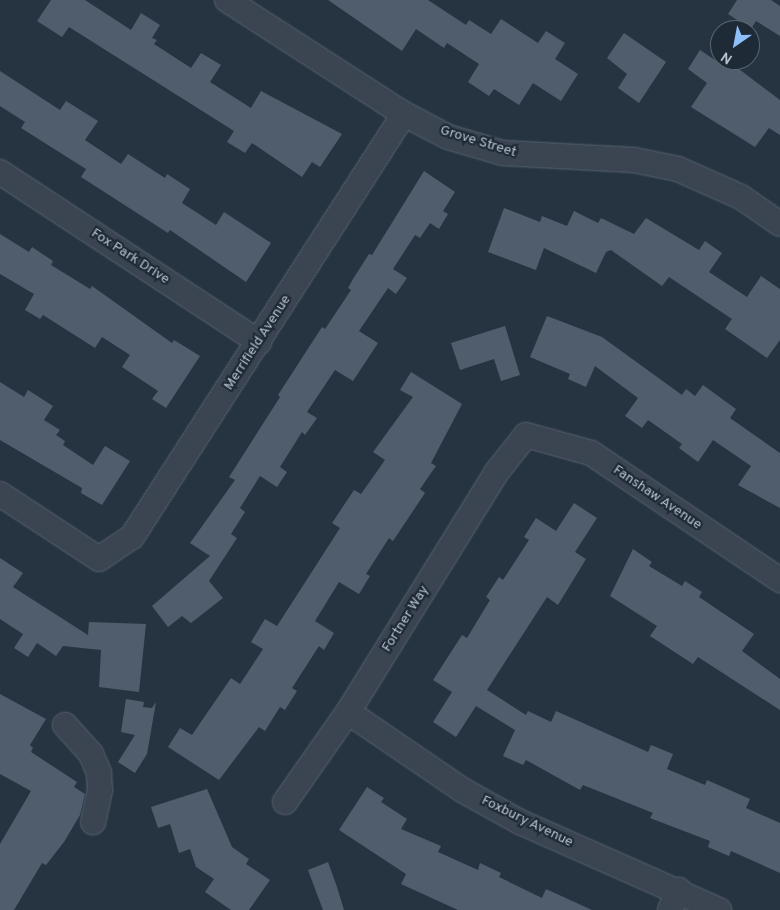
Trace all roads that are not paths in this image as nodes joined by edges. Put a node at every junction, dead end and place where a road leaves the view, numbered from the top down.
1 (227, 0) edge
2 (404, 114) junction
3 (0, 172) edge
4 (780, 224) edge
5 (259, 342) junction
6 (526, 435) joint
7 (0, 494) edge
8 (780, 580) edge
9 (348, 712) junction
10 (65, 724) dead end
11 (285, 802) dead end
12 (93, 822) dead end
13 (674, 900) edge
14 (719, 910) edge

1 - 2 street, Grove Street
2 - 4 street, Grove Street
2 - 5 street, Merrifield Avenue
3 - 5 street, Fox Park Drive
5 - 7 street, Merrifield Avenue
6 - 8 street, Fanshaw Avenue
6 - 9 street, Fortner Way
9 - 11 street, Fortner Way
9 - 13 street, Foxbury Avenue
10 - 12 street
13 - 14 street, Foxbury Avenue

